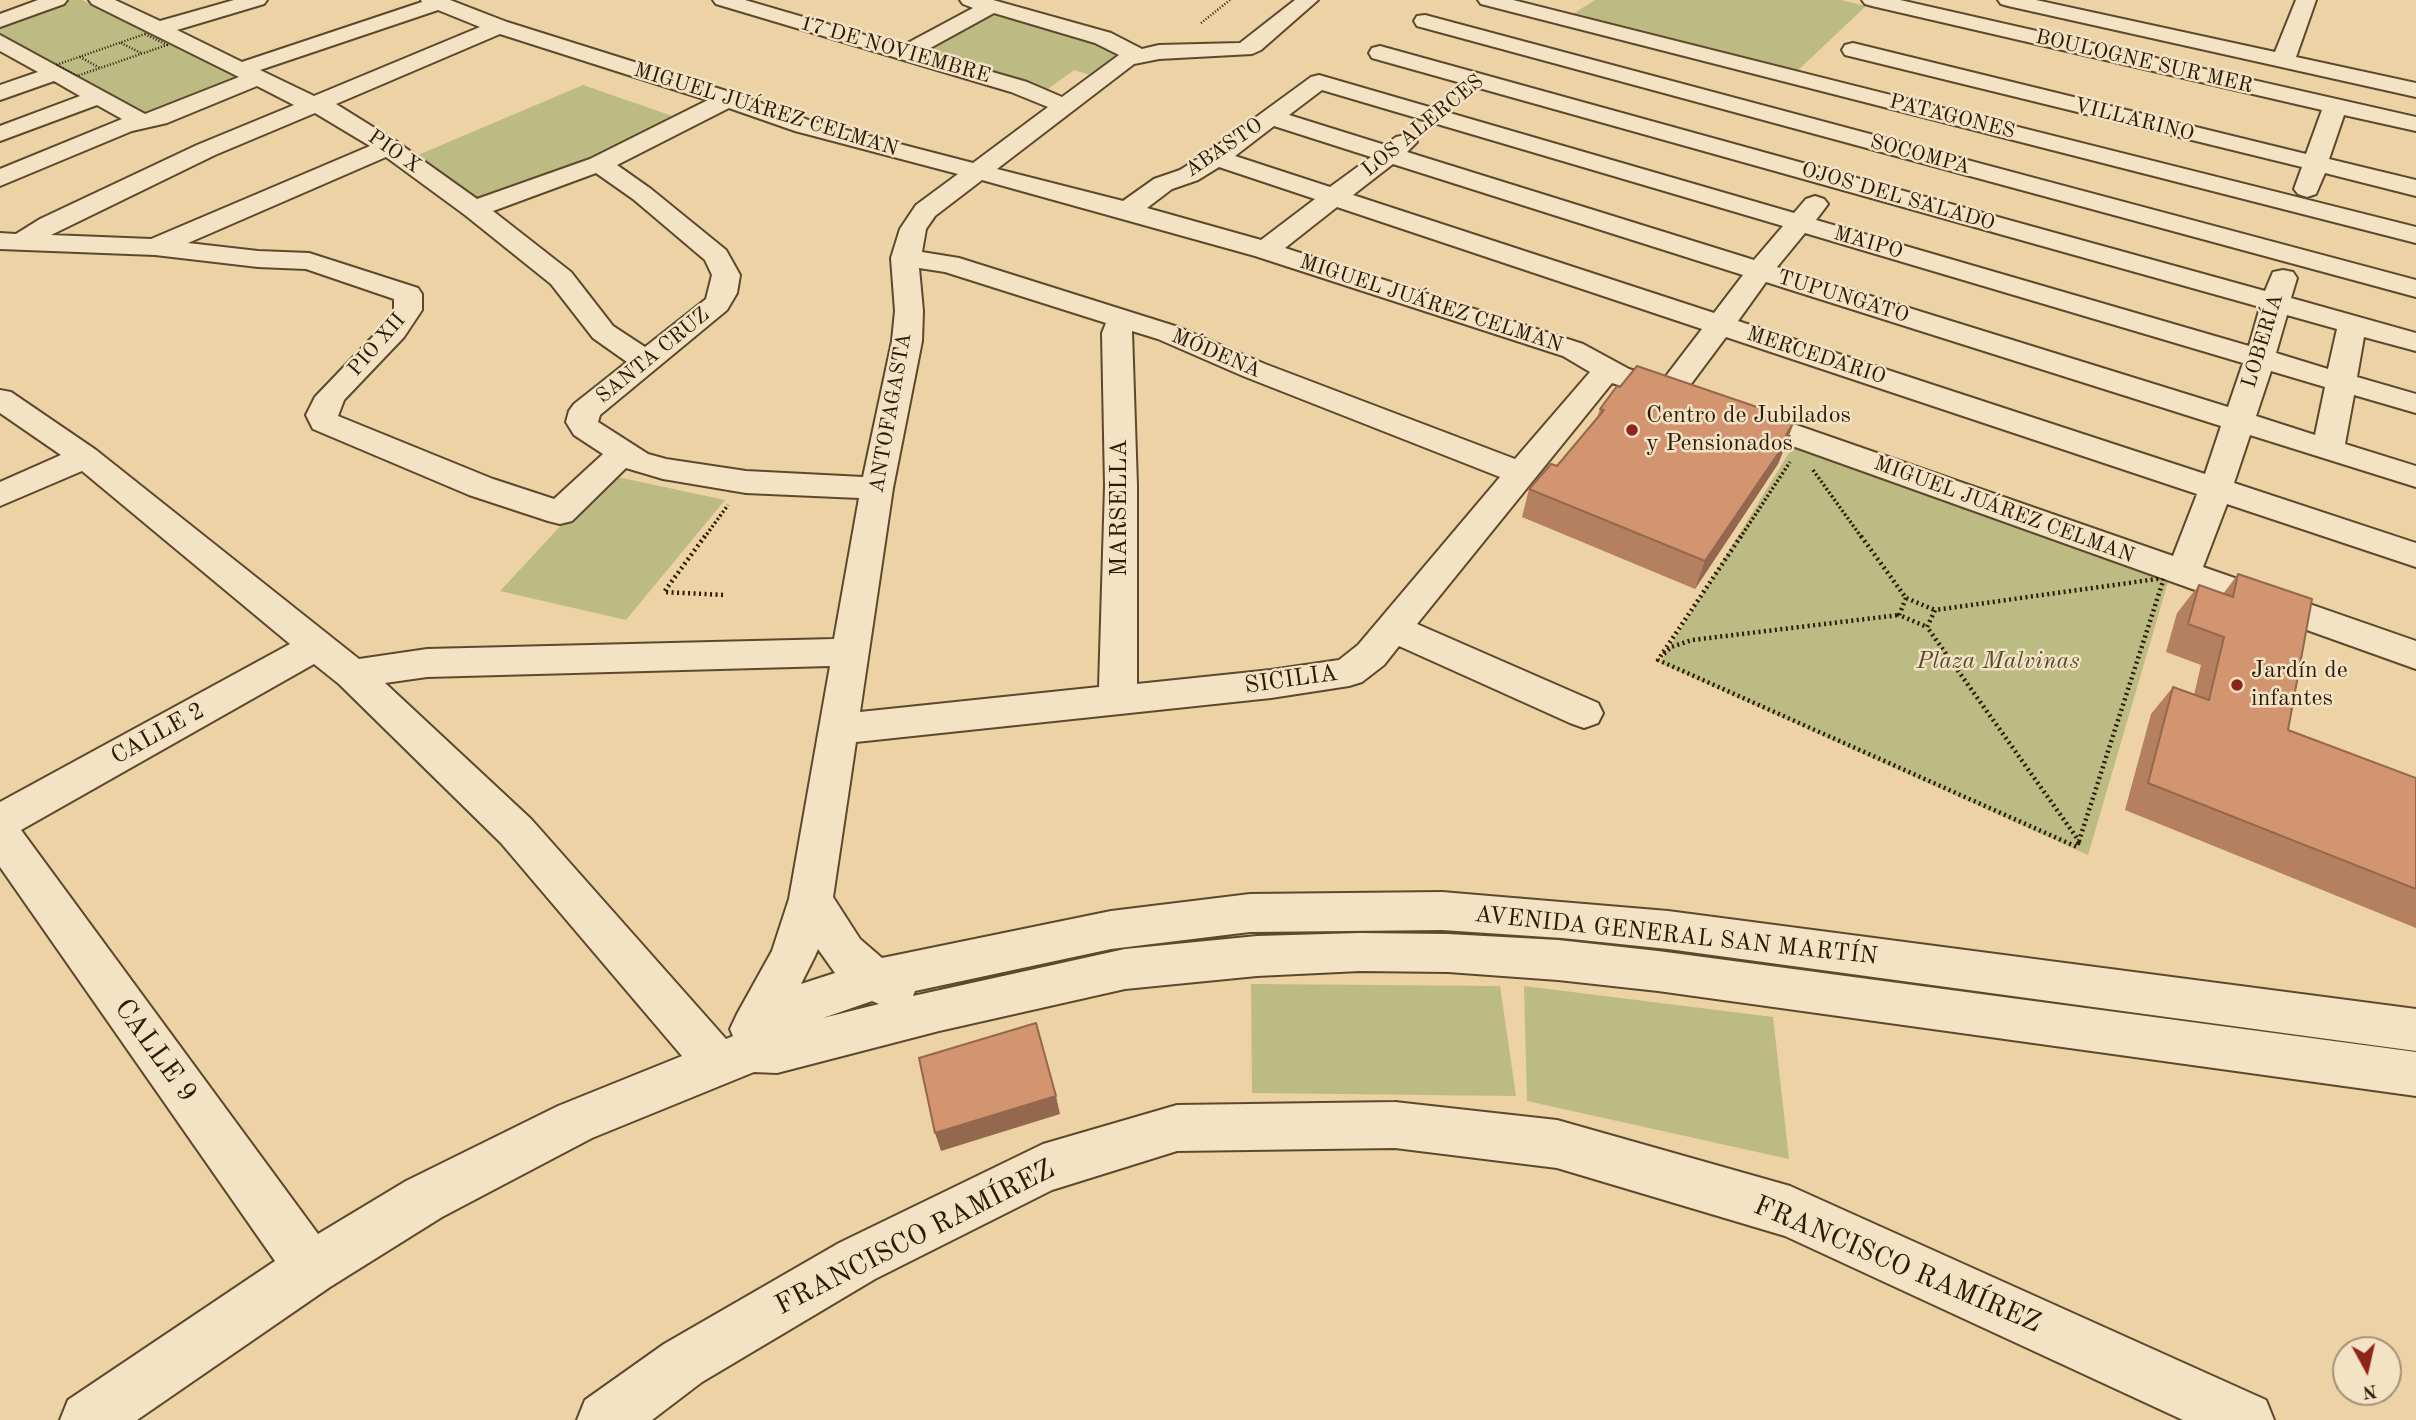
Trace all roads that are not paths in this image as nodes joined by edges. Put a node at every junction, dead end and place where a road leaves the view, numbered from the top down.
1 (57, 0) edge
2 (99, 0) edge
3 (257, 0) edge
4 (723, 0) edge
5 (970, 0) edge
6 (1308, 0) edge
7 (1488, 0) edge
8 (1580, 0) edge
9 (1872, 0) edge
10 (2306, 0) edge
11 (435, 1) edge
12 (2020, 1) edge
13 (992, 6) junction
14 (1558, 18) junction
15 (0, 21) edge
16 (1424, 21) dead end
17 (499, 27) junction
18 (160, 28) junction
19 (1940, 44) junction
20 (1522, 46) junction
21 (6, 50) edge
22 (1853, 50) dead end
23 (905, 53) junction
24 (1380, 53) dead end
25 (1136, 55) junction
26 (2283, 61) junction
27 (56, 73) junction
28 (250, 73) junction
29 (1967, 78) junction
30 (1481, 80) junction
31 (1319, 82) joint
32 (2416, 90) edge
33 (0, 93) edge
34 (98, 97) junction
35 (728, 99) junction
36 (317, 104) junction
37 (1902, 105) junction
38 (2335, 105) junction
39 (1064, 106) junction
40 (2369, 113) junction
41 (1438, 116) junction
42 (1269, 117) junction
43 (135, 122) junction
44 (2416, 124) edge
45 (1477, 127) junction
46 (0, 134) edge
47 (1861, 139) junction
48 (388, 147) junction
49 (1216, 158) junction
50 (1401, 159) junction
51 (2378, 160) junction
52 (599, 164) junction
53 (2315, 164) junction
54 (979, 170) junction
55 (0, 178) edge
56 (1834, 179) junction
57 (2416, 188) edge
58 (1335, 195) junction
59 (2301, 206) junction
60 (474, 208) junction
61 (1127, 210) junction
62 (1801, 223) junction
63 (2416, 235) edge
64 (7, 246) edge
65 (155, 247) junction
66 (1265, 250) junction
67 (2289, 256) junction
68 (905, 258) junction
69 (1760, 271) junction
70 (2416, 289) edge
71 (2276, 303) junction
72 (1122, 318) junction
73 (1721, 324) junction
74 (2352, 324) junction
75 (2416, 342) edge
76 (2260, 358) junction
77 (648, 362) junction
78 (1607, 370) junction
79 (2341, 382) junction
80 (1670, 392) junction
81 (0, 399) edge
82 (2416, 404) edge
83 (2238, 421) junction
84 (2328, 449) junction
85 (622, 454) junction
86 (85, 457) junction
87 (1520, 473) junction
88 (2416, 477) edge
89 (877, 488) junction
90 (2216, 489) junction
91 (0, 495) edge
92 (2416, 555) edge
93 (2174, 576) junction
94 (1391, 628) junction
95 (316, 646) junction
96 (850, 652) junction
97 (2416, 655) edge
98 (352, 674) junction
99 (1118, 699) junction
100 (1584, 713) dead end
101 (837, 729) junction
102 (0, 822) edge
103 (0, 834) edge
104 (811, 899) junction
105 (875, 980) junction
106 (939, 1010) junction
107 (2416, 1030) edge
108 (737, 1056) junction
109 (2416, 1074) edge
110 (311, 1268) junction
111 (88, 1420) edge
112 (605, 1420) edge
113 (2246, 1420) edge

1 - 15 street
2 - 18 street, PIO X
3 - 18 street
4 - 23 street, 17 DE NOVIEMBRE
5 - 13 street
6 - 25 street, ANTOFAGASTA
7 - 14 street, PATAGONES
8 - 14 street, LOS ALERCES
9 - 19 street, BOULOGNE SUR MER
10 - 26 street
11 - 17 street, MIGUEL JUÁREZ CELMAN
11 - 28 street
12 - 26 street
13 - 23 street
13 - 25 street
14 - 20 street, LOS ALERCES
14 - 37 street, PATAGONES
16 - 20 street, SOCOMPA
17 - 35 street, MIGUEL JUÁREZ CELMAN
17 - 36 street
18 - 28 street, PIO X
19 - 22 street, VILLARINO
19 - 29 street, VILLARINO
19 - 37 street
19 - 38 street, BOULOGNE SUR MER
20 - 30 street, LOS ALERCES
20 - 47 street, SOCOMPA
21 - 27 street
23 - 39 street, 17 DE NOVIEMBRE
24 - 30 street, OJOS DEL SALADO
25 - 39 street, ANTOFAGASTA
26 - 32 street
27 - 33 street
27 - 34 street
28 - 36 street, PIO X
28 - 43 street
29 - 37 street
29 - 53 street, VILLARINO
30 - 41 street, LOS ALERCES
30 - 56 street, OJOS DEL SALADO
31 - 41 street, MAIPO
31 - 42 street, ABASTO
34 - 43 street
34 - 46 street
35 - 52 street
35 - 54 street, MIGUEL JUÁREZ CELMAN
36 - 48 street, PIO X
36 - 64 street
37 - 47 street
37 - 59 street, PATAGONES
38 - 40 street, BOULOGNE SUR MER
38 - 53 street, LOBERÍA
39 - 54 street, ANTOFAGASTA
40 - 44 street, BOULOGNE SUR MER
40 - 51 street
41 - 45 street, MAIPO
41 - 50 street, LOS ALERCES
42 - 49 street, ABASTO
42 - 50 street, TUPUNGATO
43 - 55 street
45 - 50 street
45 - 62 street, MAIPO
47 - 56 street
47 - 67 street, SOCOMPA
48 - 60 street, PIO X
48 - 65 street
49 - 58 street, MERCEDARIO
49 - 61 street, ABASTO
50 - 58 street, LOS ALERCES
50 - 69 street, TUPUNGATO
51 - 53 street, VILLARINO
51 - 57 street, VILLARINO
52 - 60 street
52 - 77 street, SANTA CRUZ
53 - 59 street, LOBERÍA
54 - 61 street, MIGUEL JUÁREZ CELMAN
54 - 68 street, ANTOFAGASTA
56 - 62 street
56 - 71 street, OJOS DEL SALADO
58 - 66 street, LOS ALERCES
58 - 73 street, MERCEDARIO
59 - 63 street, PATAGONES
59 - 67 street, LOBERÍA
60 - 77 street, PIO X
61 - 66 street, MIGUEL JUÁREZ CELMAN
62 - 69 street
62 - 76 street, MAIPO
64 - 65 street, PIO XII
65 - 85 street, PIO XII
66 - 78 street, MIGUEL JUÁREZ CELMAN
67 - 70 street, SOCOMPA
67 - 71 street, LOBERÍA
68 - 72 street, MÓDENA
68 - 89 street, ANTOFAGASTA
69 - 73 street
69 - 83 street, TUPUNGATO
71 - 74 street, OJOS DEL SALADO
71 - 76 street, LOBERÍA
72 - 87 street, MÓDENA
72 - 99 street, MARSELLA
73 - 80 street
73 - 90 street, MERCEDARIO
74 - 75 street, OJOS DEL SALADO
74 - 79 street
76 - 79 street, MAIPO
76 - 83 street, LOBERÍA
77 - 85 street, SANTA CRUZ
78 - 80 street, MIGUEL JUÁREZ CELMAN
78 - 87 street, SICILIA
79 - 82 street, MAIPO
79 - 84 street
80 - 93 street, MIGUEL JUÁREZ CELMAN
81 - 86 street
83 - 84 street, TUPUNGATO
83 - 90 street, LOBERÍA
84 - 88 street, TUPUNGATO
85 - 89 street, SANTA CRUZ
86 - 91 street
86 - 95 street
87 - 94 street, SICILIA
89 - 96 street, ANTOFAGASTA
90 - 92 street, MERCEDARIO
90 - 93 street, LOBERÍA
93 - 97 street, MIGUEL JUÁREZ CELMAN
94 - 99 street, SICILIA
94 - 100 street
95 - 98 street
95 - 102 street, CALLE 2
96 - 98 street
96 - 101 street, ANTOFAGASTA
98 - 108 street
99 - 101 street, SICILIA
101 - 104 street, ANTOFAGASTA
103 - 110 street, CALLE 9
104 - 105 street
104 - 108 street, ANTOFAGASTA
105 - 106 street
105 - 107 street, AVENIDA GENERAL SAN MARTÍN
105 - 108 street, AVENIDA GENERAL SAN MARTÍN
106 - 108 street, AVENIDA GENERAL SAN MARTÍN
106 - 109 street, AVENIDA GENERAL SAN MARTÍN
108 - 110 street
110 - 111 street
112 - 113 street, FRANCISCO RAMÍREZ

